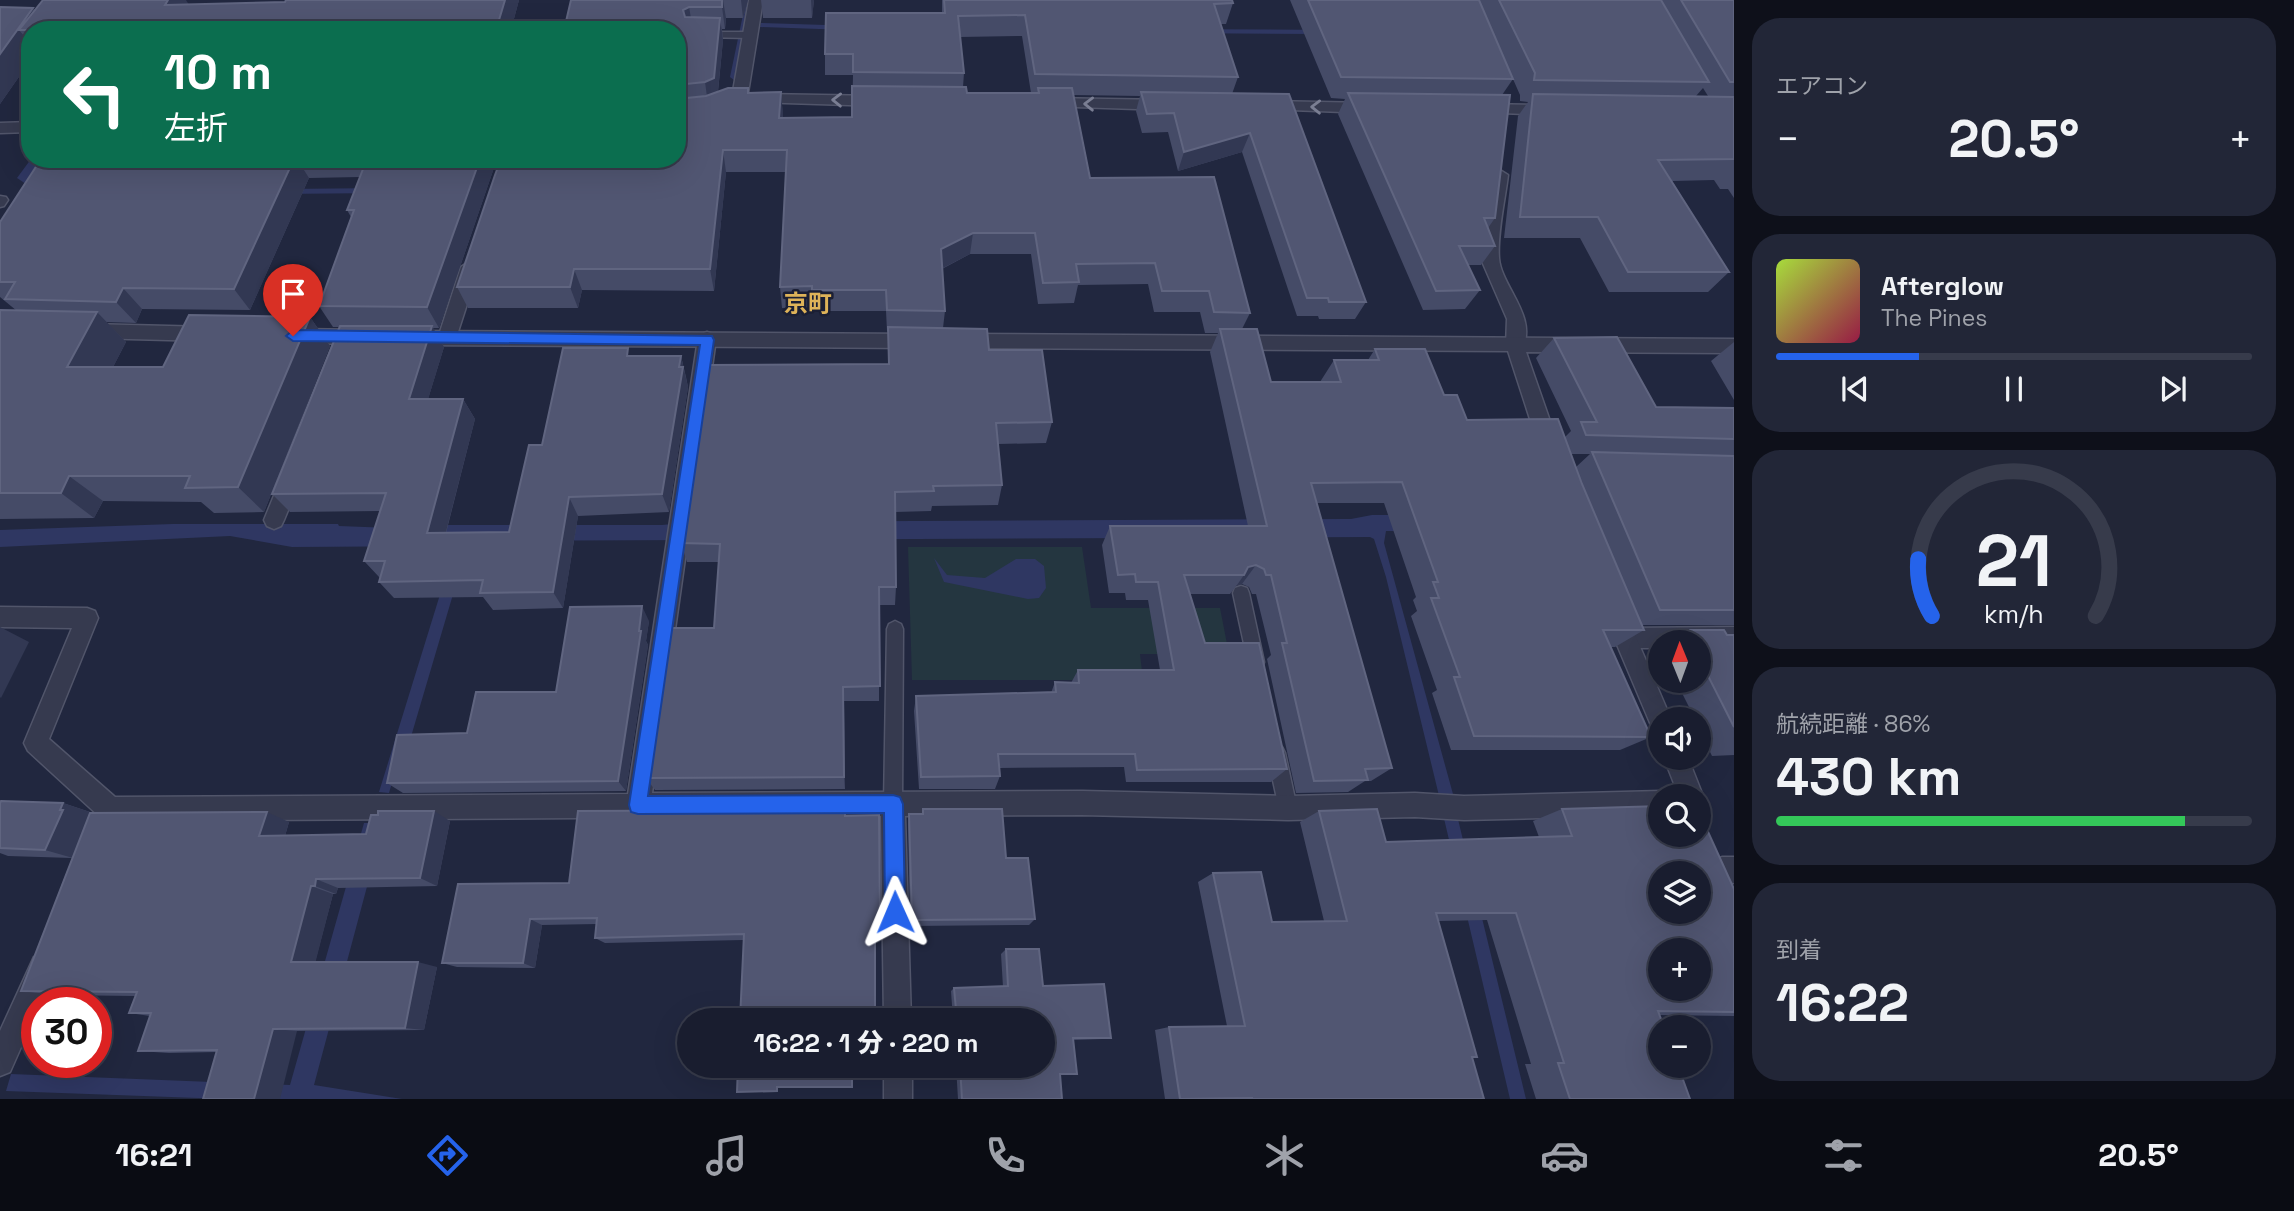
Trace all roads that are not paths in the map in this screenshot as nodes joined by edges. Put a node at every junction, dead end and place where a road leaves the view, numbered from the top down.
1 (756, 0) edge
2 (751, 28) junction
3 (693, 35) edge
4 (739, 99) junction
5 (897, 101) edge
6 (1030, 103) edge
7 (1187, 105) edge
8 (1256, 106) edge
9 (1389, 108) edge
10 (1467, 109) edge
11 (1571, 110) edge
12 (686, 115) edge
13 (21, 127) edge
14 (0, 128) edge
15 (1501, 164) edge
16 (477, 246) edge
17 (69, 331) edge
18 (222, 334) edge
19 (277, 335) edge
20 (346, 337) junction
21 (447, 338) junction
22 (707, 340) junction
23 (1515, 346) junction
24 (1734, 346) edge
25 (337, 361) edge
26 (298, 459) edge
27 (1554, 462) edge
28 (274, 520) dead end
29 (1241, 593) edge
30 (1609, 598) edge
31 (0, 617) edge
32 (895, 629) dead end
33 (1734, 637) edge
34 (1625, 638) junction
35 (1258, 673) edge
36 (1655, 707) edge
37 (1273, 741) edge
38 (1648, 803) edge
39 (893, 804) junction
40 (638, 805) junction
41 (1288, 808) junction
42 (110, 810) junction
43 (99, 835) edge
44 (55, 937) edge
45 (897, 1008) edge
46 (0, 1062) edge
47 (898, 1078) edge
48 (898, 1099) edge

1 - 2 street
2 - 3 lane
2 - 4 street
5 -> 4 street
4 - 12 street
7 -> 6 street
9 -> 8 street
10 - 11 street
13 - 14 street
15 - 23 street
16 - 21 street
17 - 18 street
19 - 20 street
20 - 21 street
20 - 25 street
21 - 22 street
22 - 23 street
22 - 40 street
23 - 24 street
23 - 27 street
26 - 28 street
29 - 35 lane
30 - 34 street
31 - 42 street
32 - 39 lane
33 - 34 street
34 - 36 street
37 - 41 lane
38 - 41 street
39 - 40 street
39 - 41 street
39 - 45 street
40 - 42 street
42 - 43 street
44 - 46 street
47 - 48 street

